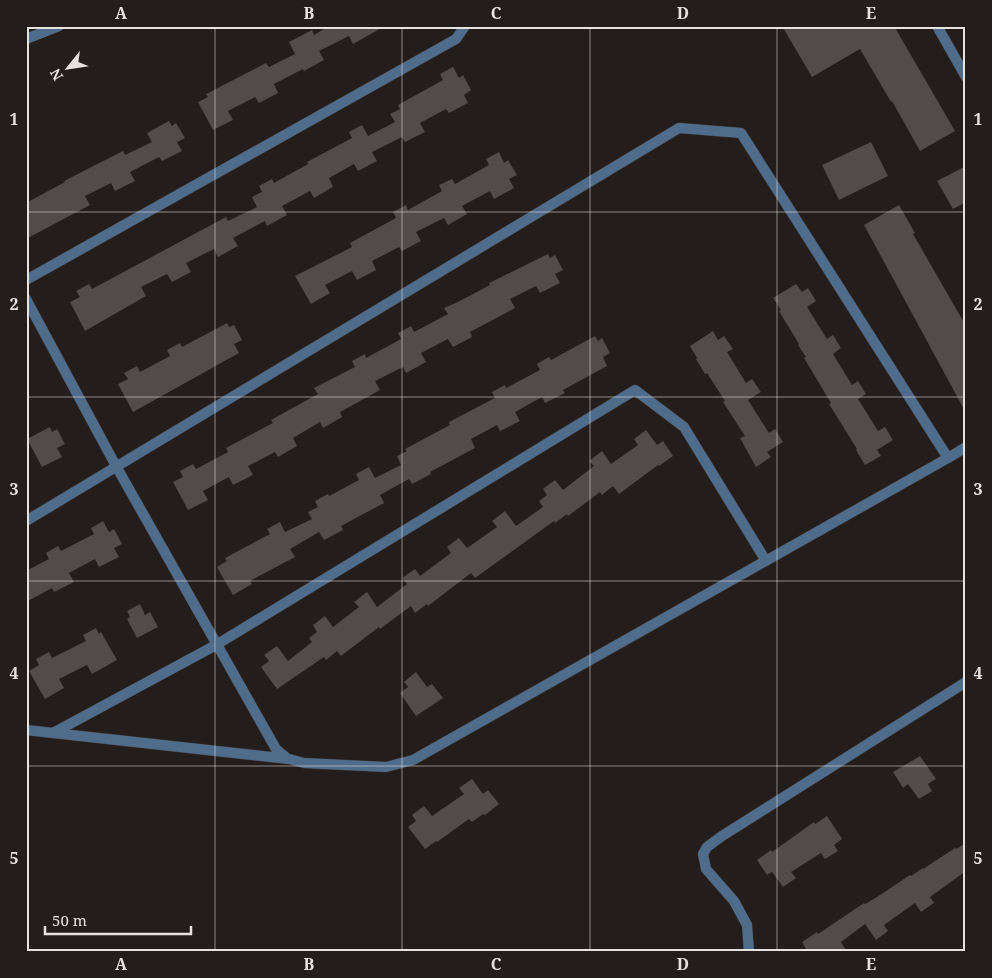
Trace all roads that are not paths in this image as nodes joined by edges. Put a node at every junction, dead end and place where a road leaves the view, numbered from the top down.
1 (59, 26) edge
2 (465, 26) edge
3 (937, 26) edge
4 (26, 39) edge
5 (966, 77) edge
6 (26, 280) edge
7 (26, 299) edge
8 (966, 447) edge
9 (948, 458) junction
10 (116, 466) junction
11 (26, 521) edge
12 (766, 561) junction
13 (216, 645) junction
14 (966, 682) edge
15 (26, 730) edge
16 (53, 733) junction
17 (289, 759) junction
18 (748, 952) edge

1 - 4 street
2 - 6 street
3 - 5 street
7 - 10 street
8 - 9 street
9 - 10 street
9 - 12 street
10 - 11 street
10 - 13 street
12 - 13 street
12 - 17 street
13 - 16 street
13 - 17 street
14 - 18 street
15 - 16 street
16 - 17 street

